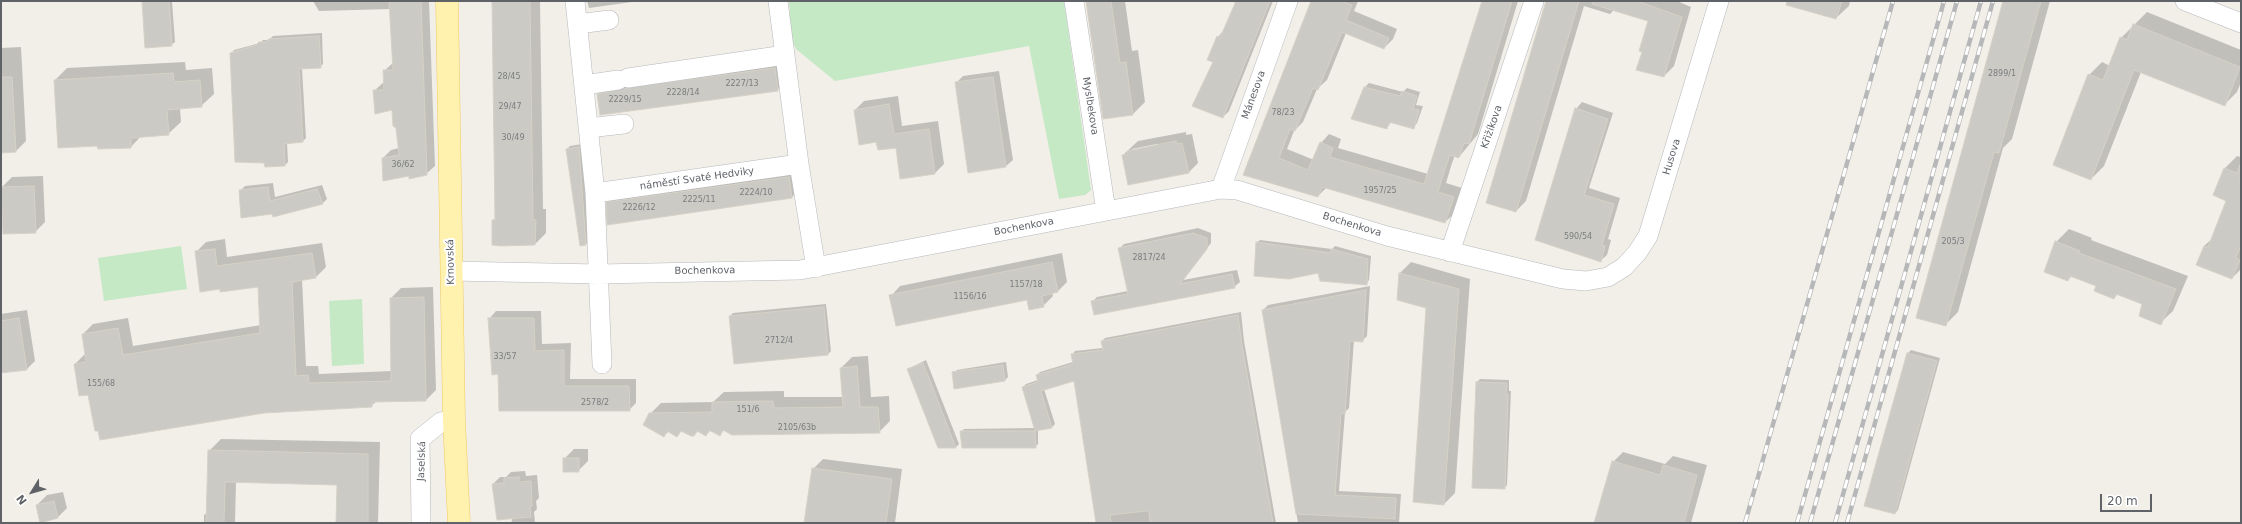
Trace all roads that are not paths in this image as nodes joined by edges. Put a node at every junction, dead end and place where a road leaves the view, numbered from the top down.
1 (447, 1) edge
2 (575, 1) edge
3 (778, 1) edge
4 (1074, 1) edge
5 (1288, 1) edge
6 (1534, 1) edge
7 (2185, 1) edge
8 (1716, 2) edge
9 (609, 20) dead end
10 (2241, 23) edge
11 (578, 24) junction
12 (785, 55) junction
13 (584, 84) junction
14 (624, 124) dead end
15 (588, 128) junction
16 (799, 164) junction
17 (1221, 189) junction
18 (595, 193) junction
19 (1106, 210) junction
20 (1450, 252) junction
21 (816, 268) junction
22 (451, 271) junction
23 (599, 274) junction
24 (1586, 281) joint
25 (602, 364) dead end
26 (454, 420) junction
27 (421, 523) edge
28 (459, 523) edge

1 - 22 main road, Krnovská
2 - 11 street
3 - 12 street
4 - 19 street, Myslbekova
5 - 17 street, Mánesova
6 - 20 street, Křižíkova
7 - 10 street
8 - 24 street, Husova
9 - 11 street
11 - 13 street
12 - 13 street
12 - 16 street
13 - 15 street
14 - 15 street
15 - 18 street
16 - 18 street, náměstí Svaté Hedviky
16 - 21 street
17 - 19 street, Bochenkova
17 - 20 street, Bochenkova
18 - 23 street
19 - 21 street, Bochenkova
20 - 24 street, Bochenkova
21 - 23 street, Bochenkova
22 - 23 street, Bochenkova
22 - 26 main road, Krnovská
23 - 25 street
26 - 27 street, Jaselská
26 - 28 main road, Krnovská

